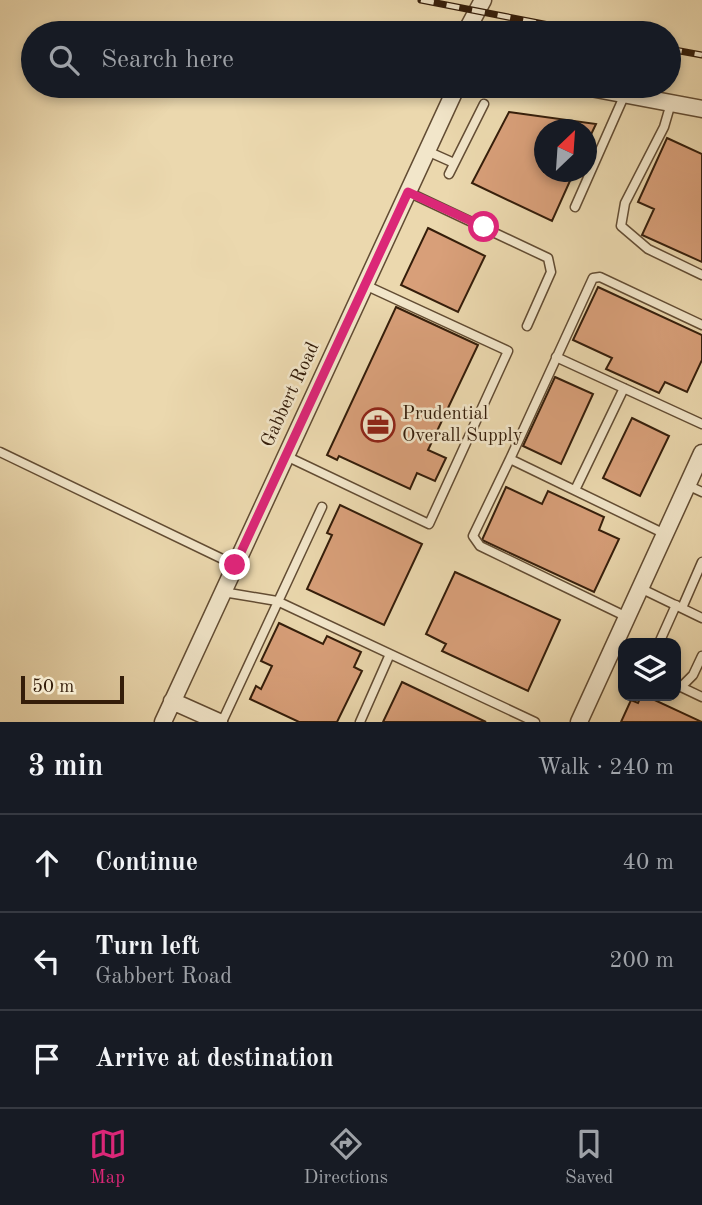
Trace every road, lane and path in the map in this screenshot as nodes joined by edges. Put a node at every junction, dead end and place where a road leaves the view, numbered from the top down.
1 (482, 0) edge
2 (472, 21) edge
3 (451, 98) edge
4 (623, 98) edge
5 (645, 98) edge
6 (671, 103) junction
7 (484, 104) dead end
8 (702, 109) edge
9 (427, 151) junction
10 (454, 163) junction
11 (449, 174) dead end
12 (408, 192) junction
13 (575, 207) dead end
14 (702, 275) edge
15 (365, 285) junction
16 (702, 325) edge
17 (527, 326) dead end
18 (556, 358) junction
19 (624, 388) junction
20 (702, 424) edge
21 (702, 453) edge
22 (1, 455) edge
23 (286, 456) junction
24 (510, 459) junction
25 (695, 489) edge
26 (575, 490) junction
27 (322, 507) dead end
28 (665, 534) junction
29 (702, 562) edge
30 (235, 565) junction
31 (640, 588) junction
32 (223, 592) junction
33 (276, 601) junction
34 (679, 606) junction
35 (627, 617) junction
36 (702, 618) edge
37 (662, 638) edge
38 (390, 654) junction
39 (702, 656) edge
40 (681, 684) edge
41 (681, 687) edge
42 (702, 697) edge
43 (172, 701) junction
44 (163, 722) edge
45 (220, 722) edge
46 (360, 722) edge
47 (536, 722) edge
48 (579, 722) edge

1 - 2 street
3 - 9 street, Gabbert Road
4 - 13 lane
5 - 6 street
6 - 8 street
6 - 14 lane
7 - 10 lane
9 - 10 lane
9 - 12 street, Gabbert Road
10 - 11 lane
12 - 15 street, Gabbert Road
12 - 17 lane
15 - 23 street, Gabbert Road
15 - 23 lane
16 - 18 lane
18 - 19 lane
18 - 24 lane
19 - 20 lane
19 - 26 lane
21 - 25 street
22 - 30 lane
23 - 30 street, Gabbert Road
24 - 26 lane
24 - 35 lane
25 - 28 street
26 - 28 lane
27 - 33 lane
28 - 31 street
29 - 34 lane
30 - 32 street, Gabbert Road
31 - 34 lane
31 - 35 street
32 - 33 lane
32 - 43 street, Gabbert Road
33 - 38 lane
33 - 45 lane
34 - 36 lane
34 - 37 lane
35 - 48 street
38 - 46 lane
38 - 47 lane
39 - 40 lane
41 - 42 lane
43 - 44 street, Gabbert Road
43 - 45 street

